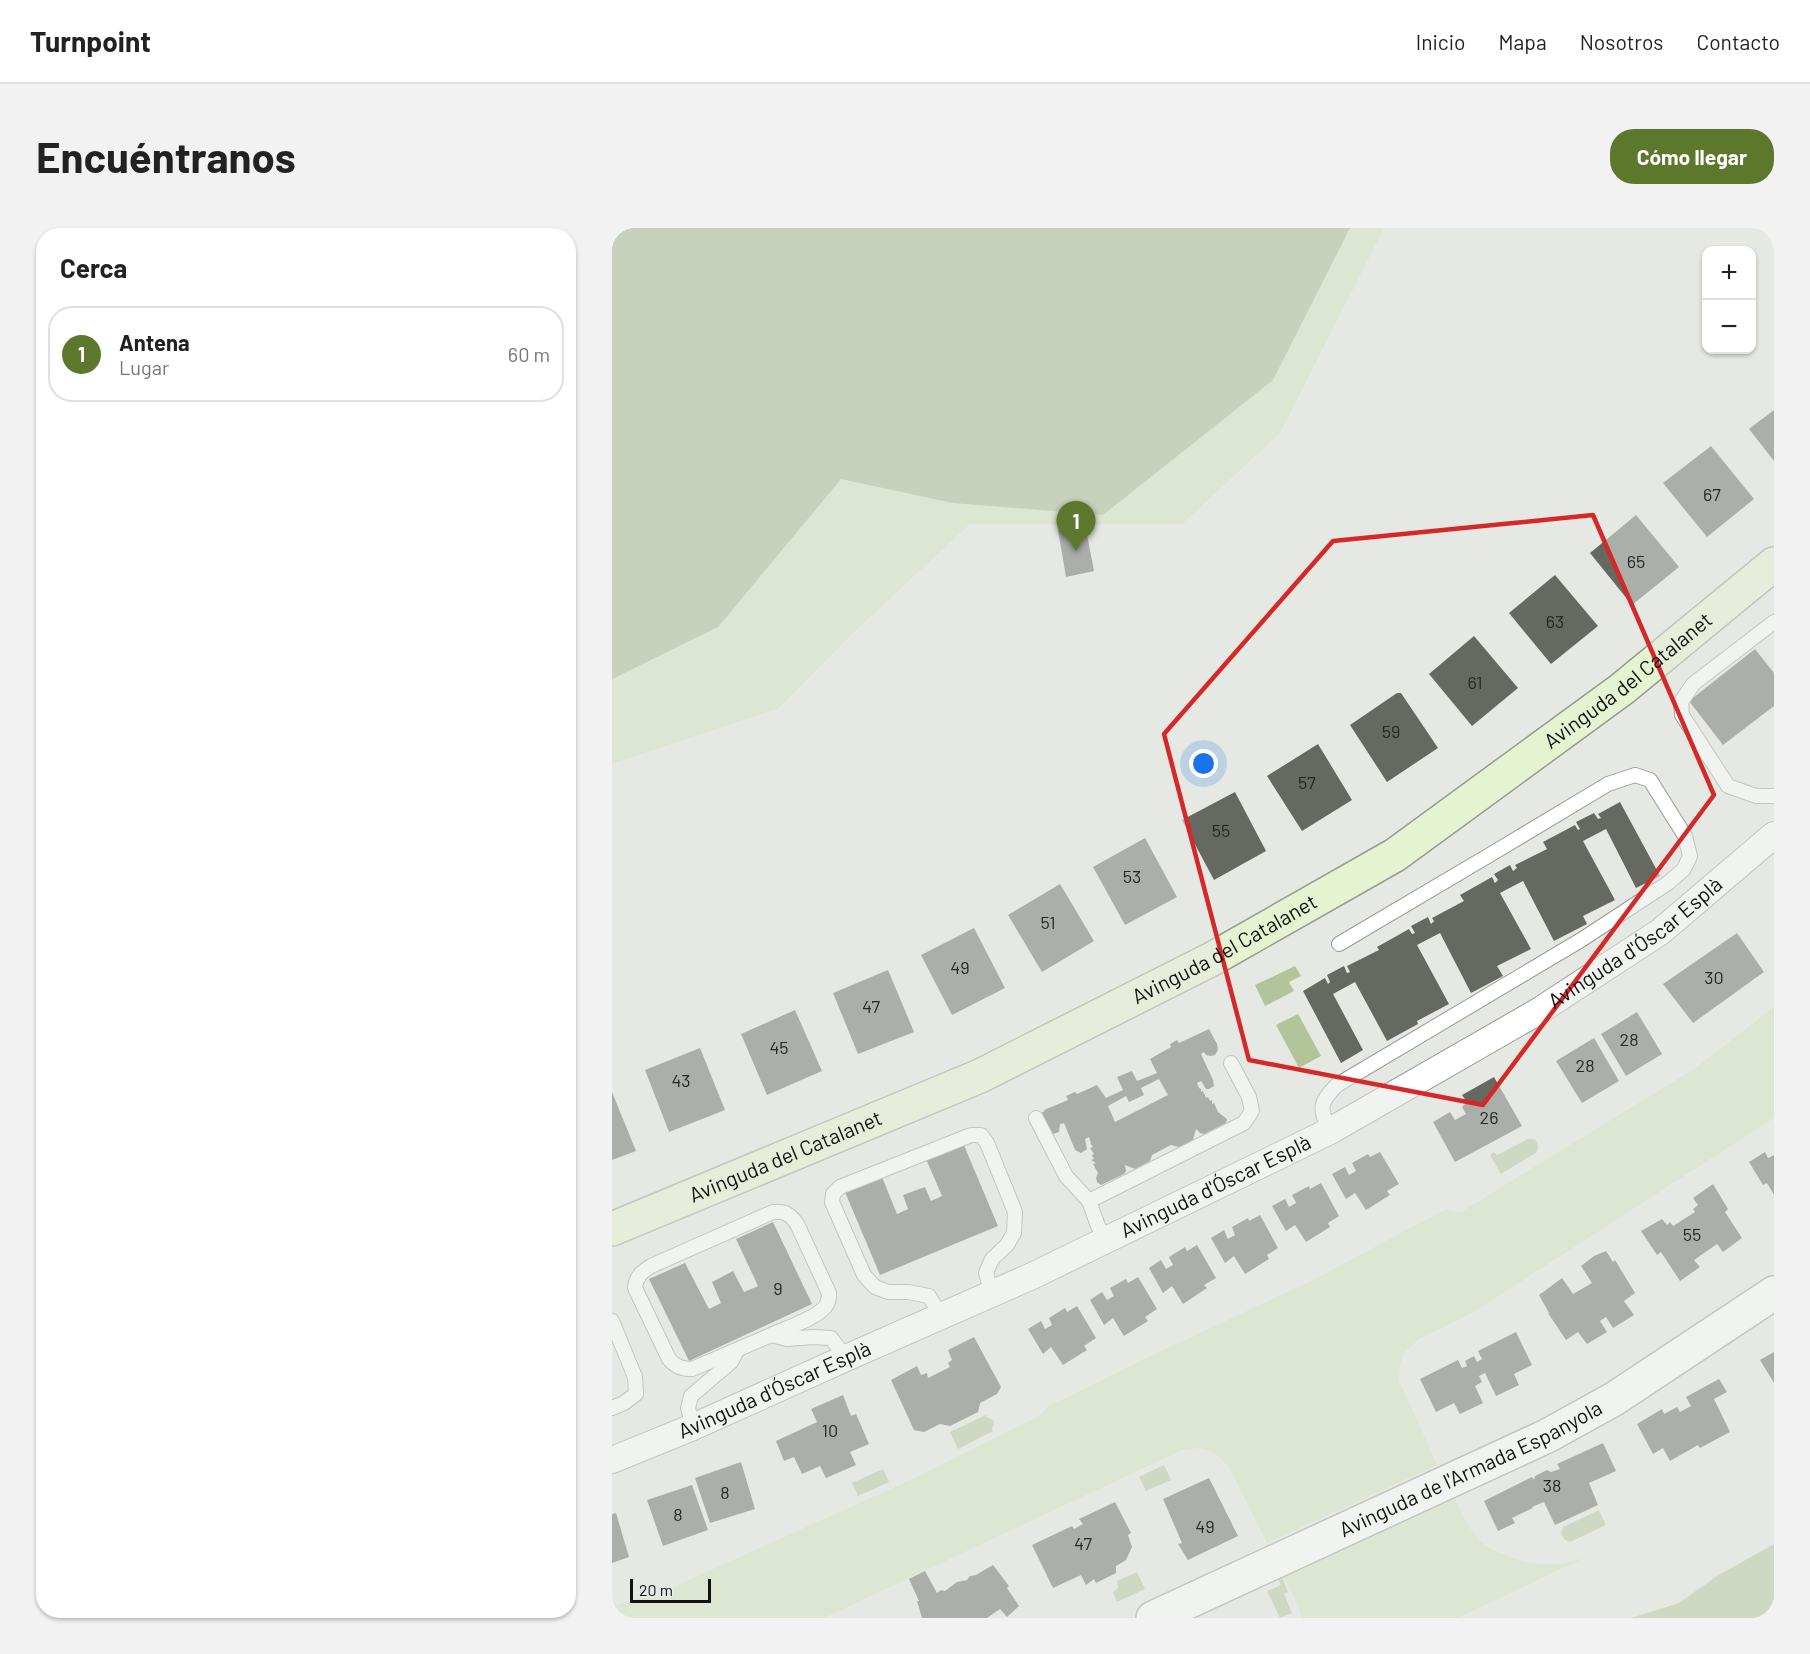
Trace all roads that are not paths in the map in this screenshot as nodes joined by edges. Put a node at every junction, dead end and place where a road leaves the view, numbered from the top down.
1 (1774, 564) edge
2 (1774, 622) edge
3 (1774, 796) edge
4 (1774, 835) edge
5 (1339, 944) dead end
6 (1231, 1063) dead end
7 (1036, 1118) dead end
8 (1330, 1131) junction
9 (1089, 1201) junction
10 (612, 1229) edge
11 (1107, 1241) junction
12 (1774, 1293) edge
13 (992, 1294) junction
14 (941, 1316) junction
15 (612, 1321) edge
16 (771, 1335) junction
17 (737, 1351) junction
18 (846, 1358) junction
19 (612, 1408) edge
20 (693, 1427) junction
21 (612, 1460) edge
22 (1153, 1618) edge

1 - 10 main road, Avinguda del Catalanet
2 - 3 lane
4 - 8 street, Avinguda d'Óscar Esplà
5 - 8 lane
6 - 9 lane
7 - 9 lane
8 - 11 street, Avinguda d'Óscar Esplà
9 - 11 lane
11 - 13 street, Avinguda d'Óscar Esplà
12 - 22 street, Avinguda de l'Armada Espanyola
13 - 14 street, Avinguda d'Óscar Esplà
13 - 14 lane
14 - 18 street, Avinguda d'Óscar Esplà
15 - 19 lane
16 - 17 lane
16 - 17 lane
16 - 18 lane
17 - 20 lane
18 - 20 street, Avinguda d'Óscar Esplà
20 - 21 street, Avinguda d'Óscar Esplà

